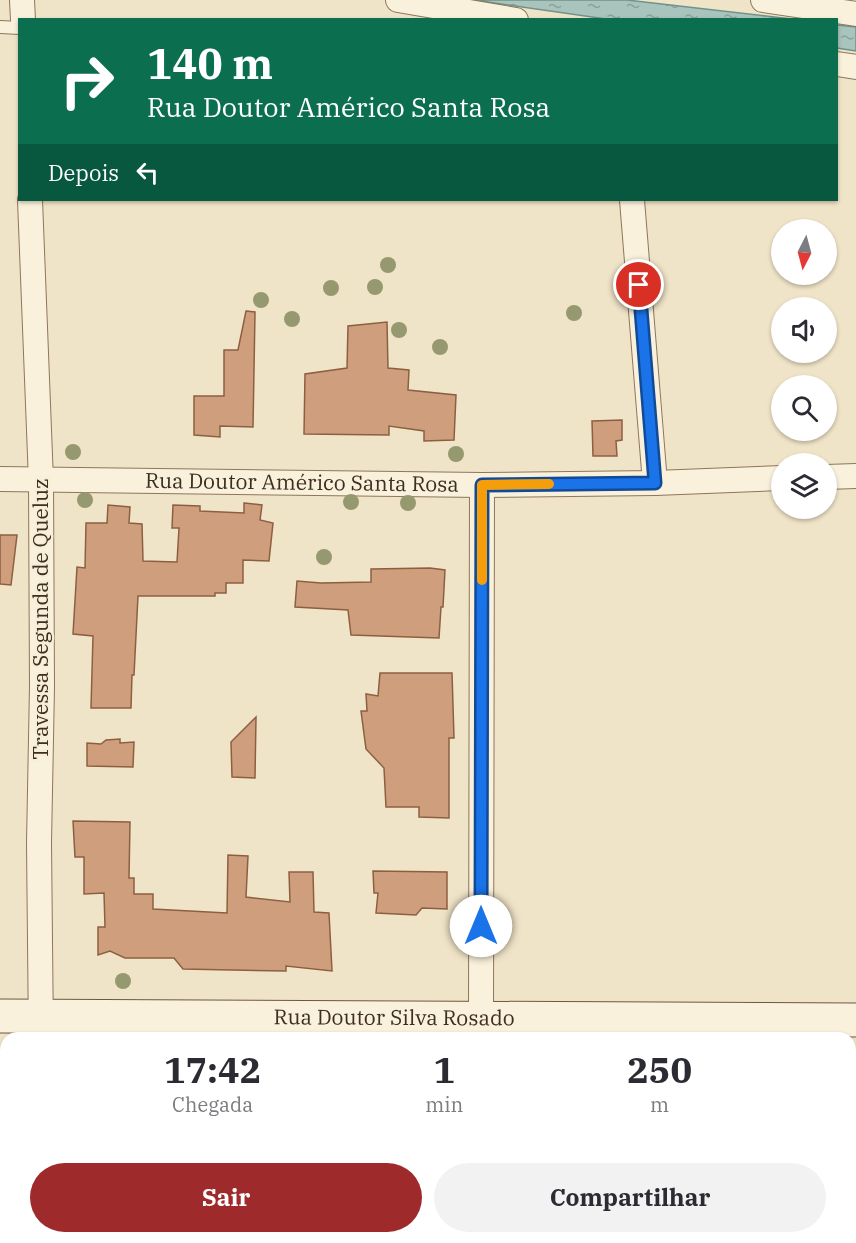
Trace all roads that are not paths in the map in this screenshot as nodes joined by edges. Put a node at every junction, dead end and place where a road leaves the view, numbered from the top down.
1 (22, 0) edge
2 (398, 0) edge
3 (763, 0) edge
4 (856, 14) edge
5 (22, 18) edge
6 (504, 18) edge
7 (0, 27) edge
8 (18, 28) edge
9 (838, 64) edge
10 (856, 67) edge
11 (30, 201) edge
12 (632, 201) edge
13 (856, 476) edge
14 (837, 477) edge
15 (771, 478) edge
16 (0, 479) edge
17 (41, 481) junction
18 (655, 483) junction
19 (482, 485) junction
20 (0, 1016) edge
21 (856, 1020) edge
22 (41, 1027) edge
23 (481, 1028) edge

1 - 5 street
2 - 6 street
3 - 4 street
7 - 8 lane
9 - 10 street
11 - 17 street, Travessa Segunda de Queluz
12 - 18 street
13 - 14 street
15 - 18 street, Rua Doutor Américo Santa Rosa
16 - 17 street, Rua Doutor Américo Santa Rosa
17 - 19 street, Rua Doutor Américo Santa Rosa
17 - 22 street, Travessa Segunda de Queluz
18 - 19 street, Rua Doutor Américo Santa Rosa
19 - 23 street
20 - 22 street, Rua Doutor Silva Rosado
21 - 23 street, Rua Doutor Silva Rosado
22 - 23 street, Rua Doutor Silva Rosado

